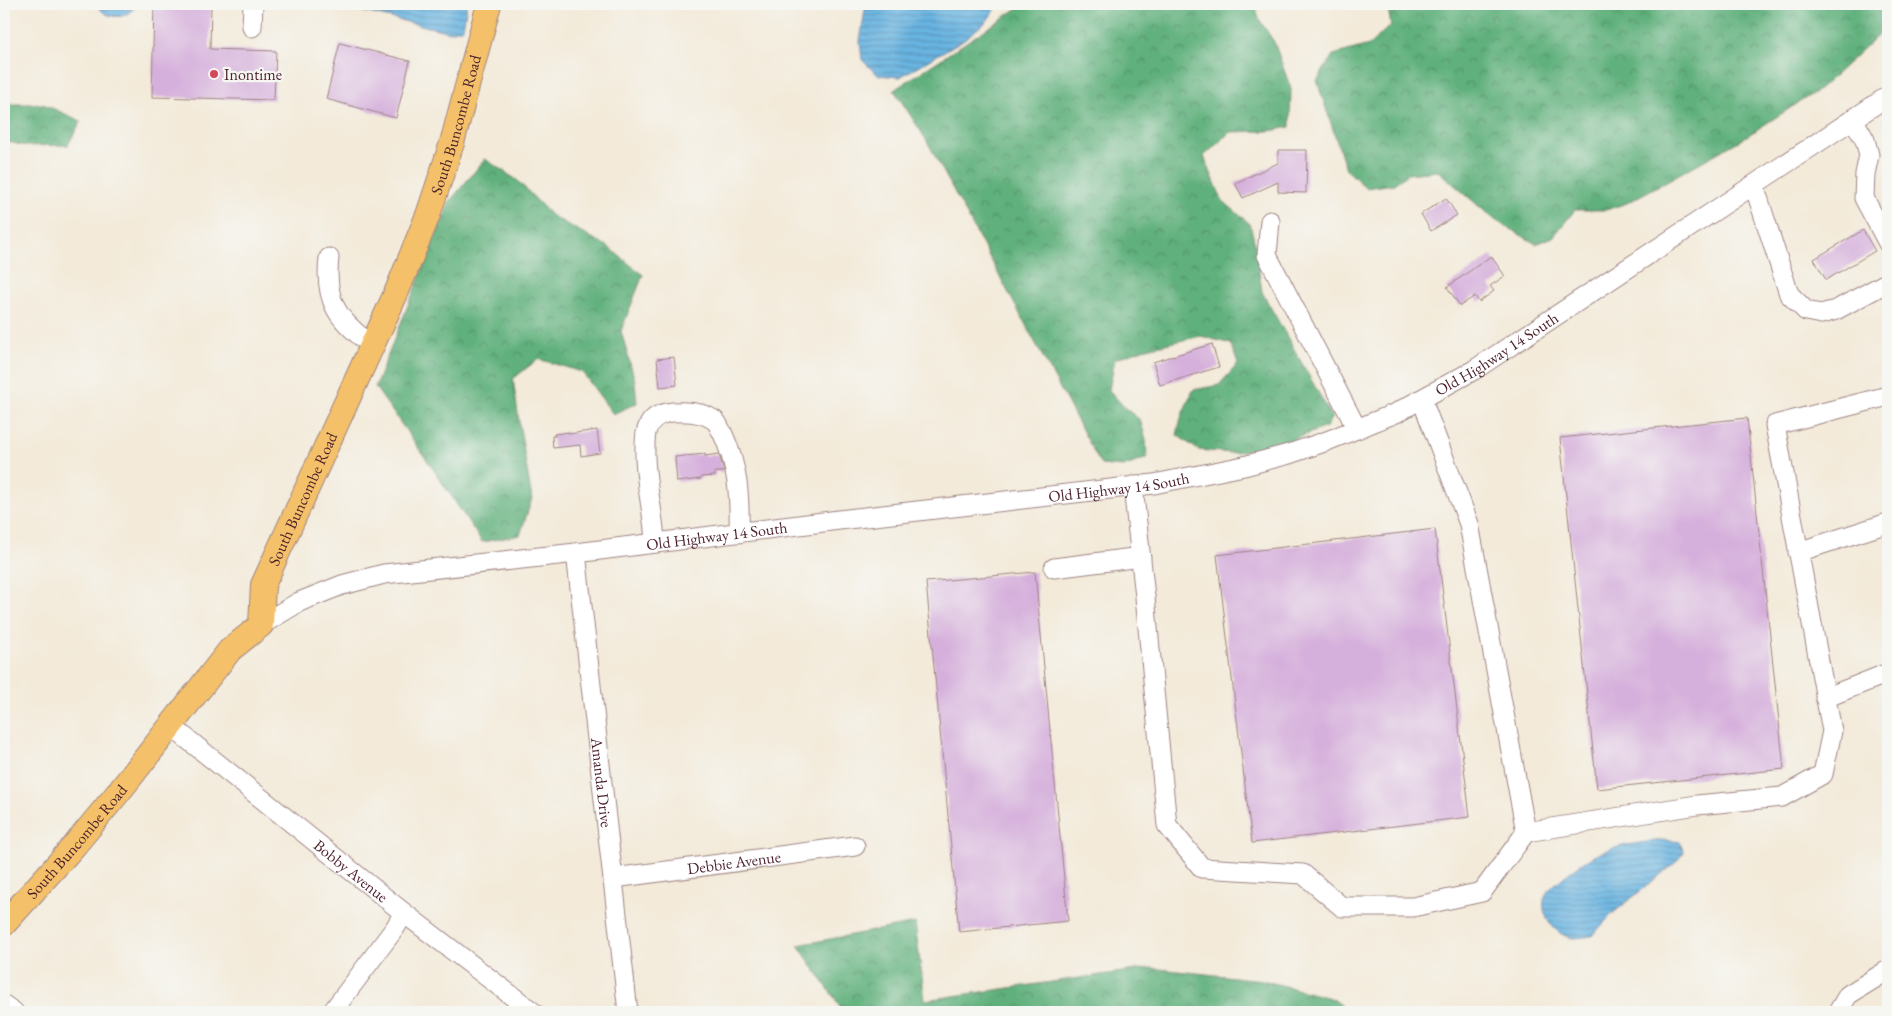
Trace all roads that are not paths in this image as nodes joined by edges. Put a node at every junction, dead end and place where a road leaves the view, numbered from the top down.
1 (254, 4) edge
2 (489, 4) edge
3 (252, 26) dead end
4 (1888, 96) edge
5 (1853, 119) junction
6 (1754, 185) junction
7 (1270, 221) dead end
8 (1888, 243) edge
9 (329, 258) dead end
10 (1888, 282) edge
11 (372, 345) junction
12 (1888, 396) edge
13 (1422, 400) junction
14 (1357, 429) junction
15 (1133, 486) junction
16 (1888, 522) edge
17 (739, 532) junction
18 (655, 543) junction
19 (1798, 552) junction
20 (576, 553) junction
21 (1141, 557) junction
22 (1054, 568) dead end
23 (261, 625) junction
24 (1888, 673) edge
25 (1825, 698) junction
26 (171, 726) junction
27 (1526, 832) junction
28 (855, 846) dead end
29 (614, 878) junction
30 (404, 913) junction
31 (4, 924) edge
32 (1888, 970) edge
33 (4, 1005) edge
34 (14, 1012) edge
35 (332, 1012) edge
36 (533, 1012) edge
37 (628, 1012) edge
38 (1838, 1012) edge

1 - 3 street
2 - 11 main road, South Buncombe Road
4 - 5 street, Old Highway 14 South
5 - 6 street, Old Highway 14 South
5 - 8 street
6 - 10 street
6 - 13 street, Old Highway 14 South
7 - 14 street
9 - 11 street
11 - 23 main road, South Buncombe Road
12 - 19 street
13 - 14 street, Old Highway 14 South
13 - 27 street
14 - 15 street, Old Highway 14 South
15 - 17 street, Old Highway 14 South
15 - 21 street
16 - 19 street
17 - 18 street, Old Highway 14 South
17 - 18 street
18 - 20 street, Old Highway 14 South
19 - 25 street
20 - 23 street, Old Highway 14 South
20 - 29 street, Amanda Drive
21 - 22 street
21 - 27 street
23 - 26 main road, South Buncombe Road
24 - 25 street
25 - 27 street
26 - 30 street, Bobby Avenue
26 - 31 main road, South Buncombe Road
28 - 29 street, Debbie Avenue
29 - 37 street, Amanda Drive
30 - 35 street
30 - 36 street, Bobby Avenue
32 - 38 street
33 - 34 street

